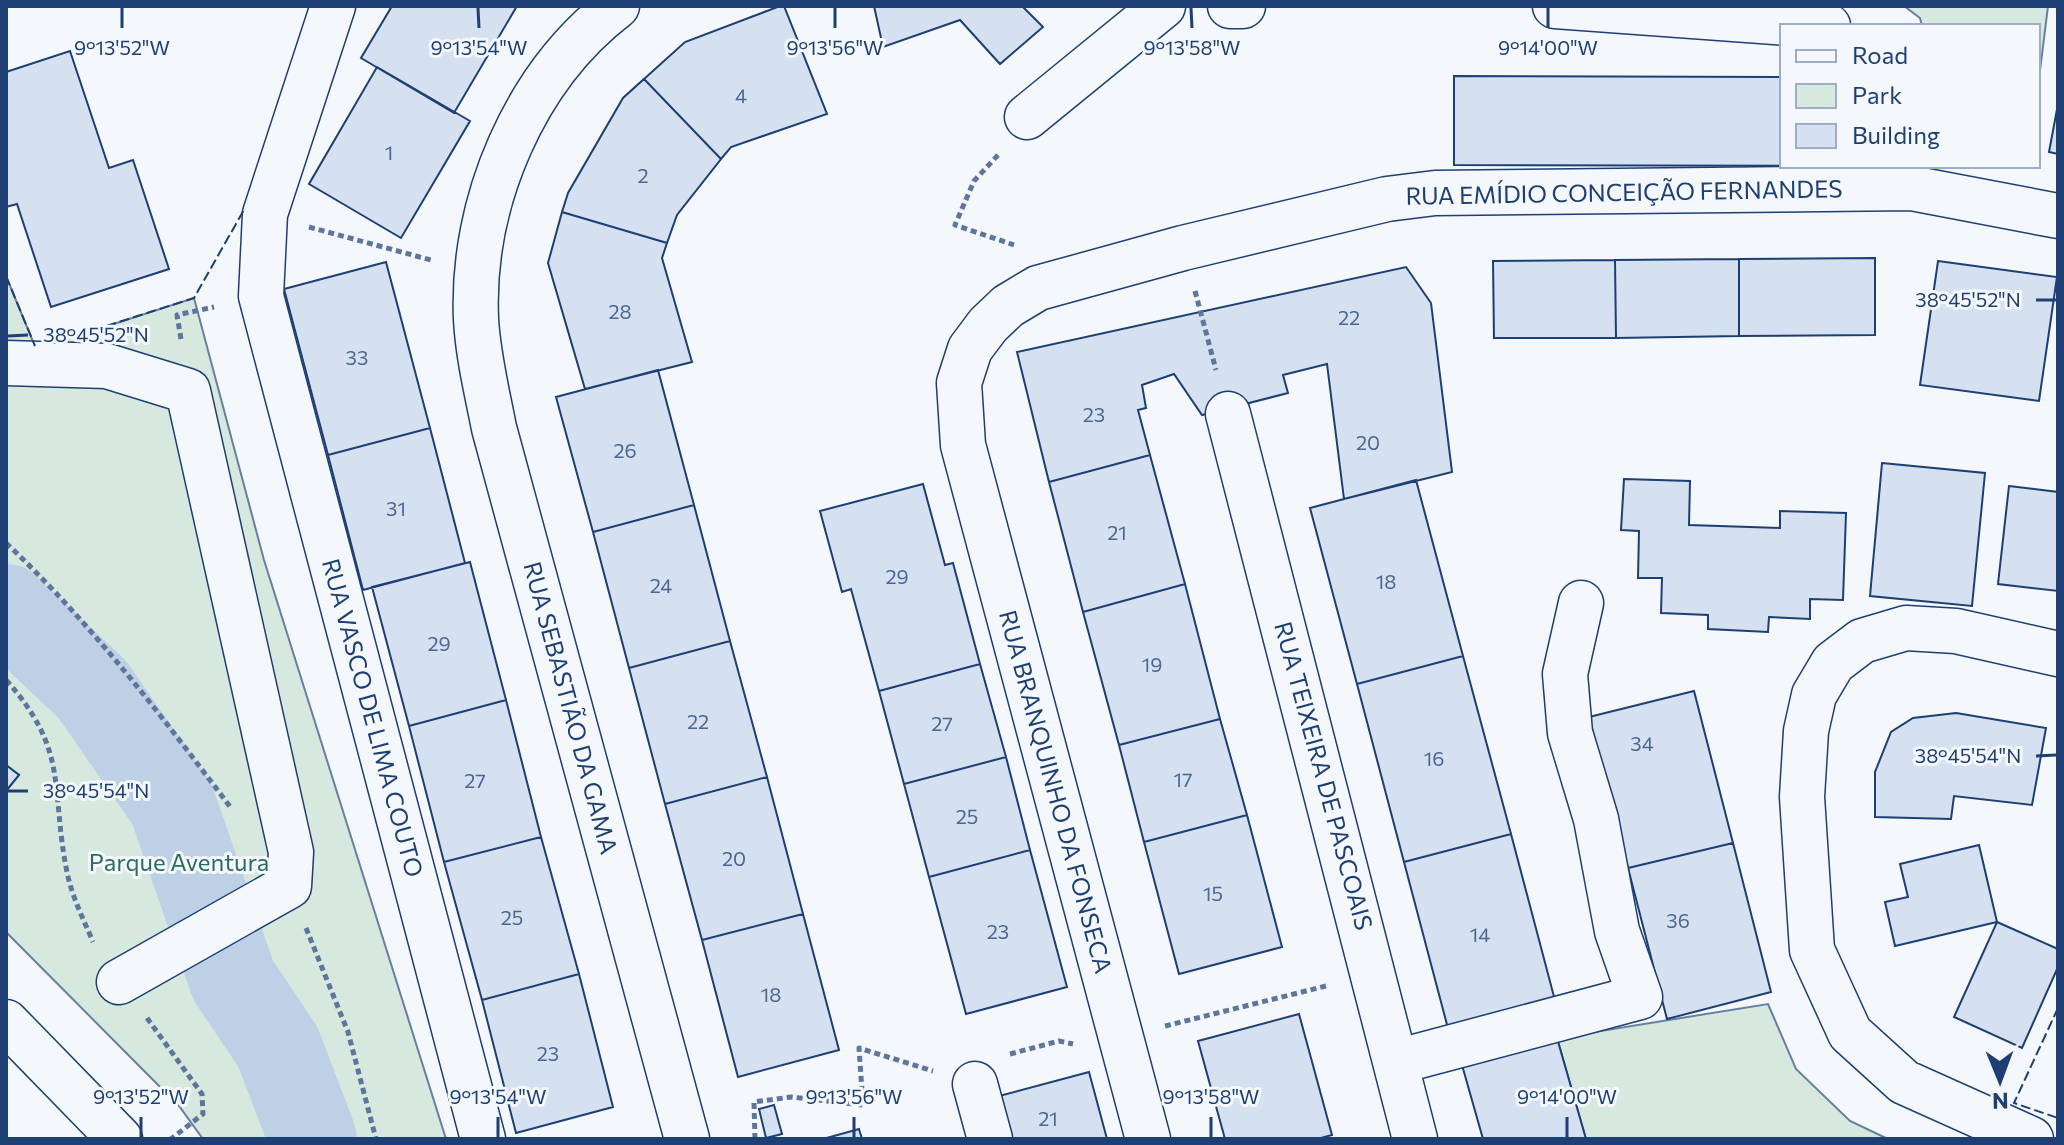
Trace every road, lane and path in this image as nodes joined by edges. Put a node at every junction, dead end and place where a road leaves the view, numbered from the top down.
1 (333, 6) edge
2 (617, 6) edge
3 (1163, 6) edge
4 (1230, 6) edge
5 (1243, 6) edge
6 (1555, 6) edge
7 (1801, 24) edge
8 (1027, 117) joint
9 (1911, 177) edge
10 (265, 214) junction
11 (2058, 216) edge
12 (1183, 248) junction
13 (478, 273) junction
14 (1038, 288) junction
15 (261, 296) junction
16 (6, 363) edge
17 (188, 391) junction
18 (1228, 414) joint
19 (963, 445) joint
20 (6, 543) edge
21 (1581, 603) dead end
22 (2058, 654) edge
23 (6, 680) edge
24 (235, 813) dead end
25 (289, 886) junction
26 (1374, 974) junction
27 (119, 982) junction
28 (6, 1022) edge
29 (1120, 1037) junction
30 (1396, 1062) junction
31 (975, 1084) junction
32 (120, 1139) edge
33 (171, 1139) edge
34 (376, 1139) edge
35 (483, 1139) edge
36 (687, 1139) edge
37 (755, 1139) edge
38 (990, 1139) edge
39 (1148, 1139) edge
40 (1415, 1139) edge
41 (2031, 1139) edge

1 - 10 street, RUA VASCO DE LIMA COUTO
2 - 13 street, RUA SEBASTIÃO DA GAMA
3 - 8 street
4 - 5 street
6 - 7 street
8 - 14 path
9 - 11 street, RUA EMÍDIO CONCEIÇÃO FERNANDES
9 - 12 street, RUA EMÍDIO CONCEIÇÃO FERNANDES
10 - 13 path
10 - 15 street, RUA VASCO DE LIMA COUTO
12 - 14 street, RUA EMÍDIO CONCEIÇÃO FERNANDES
12 - 18 path
13 - 36 street, RUA SEBASTIÃO DA GAMA
14 - 19 street, RUA EMÍDIO CONCEIÇÃO FERNANDES
15 - 17 path
15 - 35 street, RUA VASCO DE LIMA COUTO
16 - 17 street
17 - 25 street
18 - 26 street, RUA TEIXEIRA DE PASCOAIS
19 - 29 street, RUA BRANQUINHO DA FONSECA
20 - 24 path
21 - 30 street
22 - 41 street
23 - 27 path
25 - 27 street
25 - 34 path
26 - 29 path
26 - 30 street, RUA TEIXEIRA DE PASCOAIS
27 - 33 path
28 - 32 street
29 - 31 path
29 - 39 street, RUA BRANQUINHO DA FONSECA
30 - 40 street, RUA TEIXEIRA DE PASCOAIS
31 - 37 path
31 - 38 street

